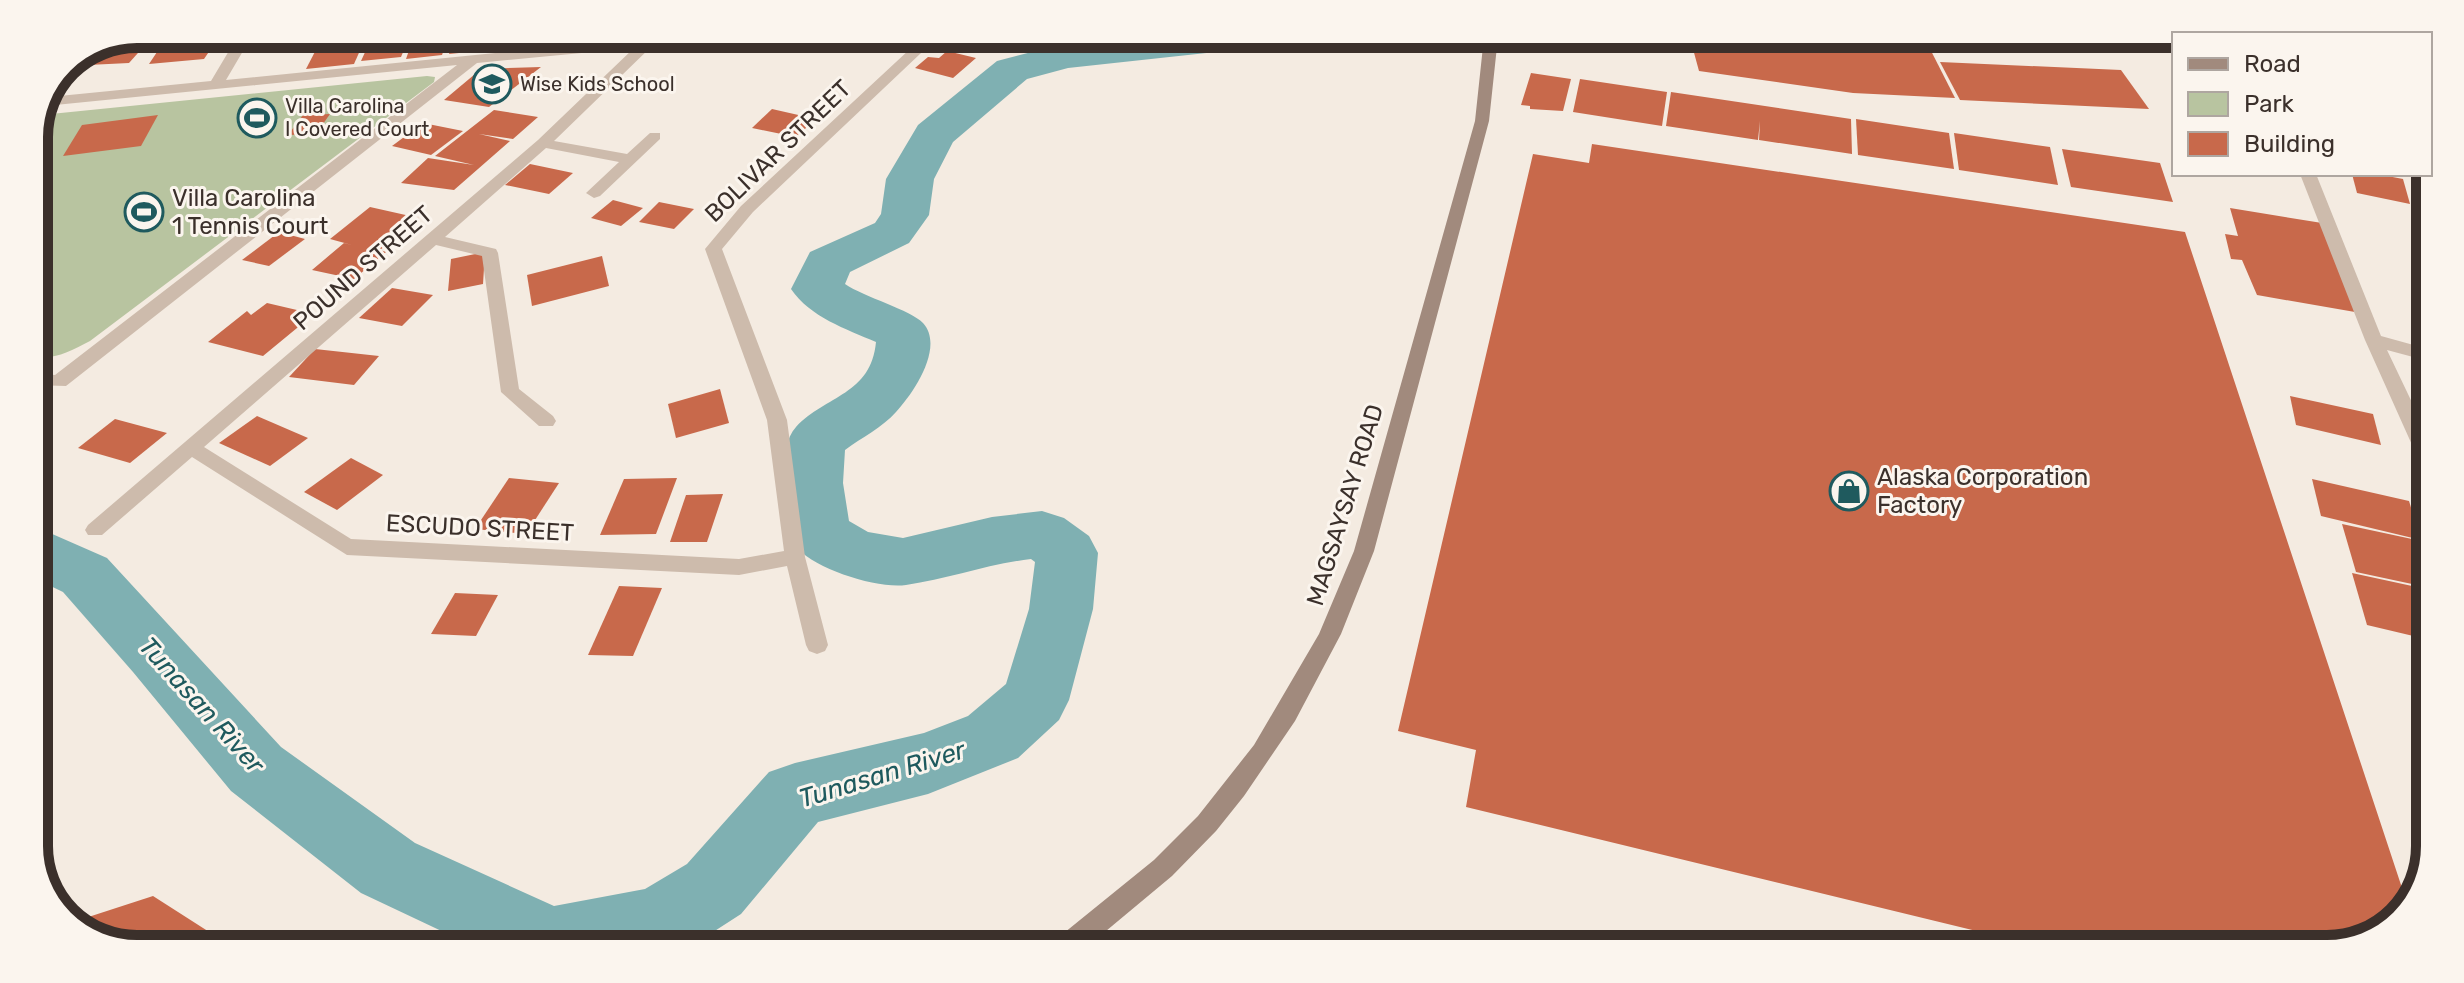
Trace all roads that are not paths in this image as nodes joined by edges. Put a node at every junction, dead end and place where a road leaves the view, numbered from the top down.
1 (238, 48) edge
2 (570, 48) edge
3 (640, 48) edge
4 (919, 48) edge
5 (1490, 48) edge
6 (474, 59) junction
7 (216, 85) junction
8 (56, 101) edge
9 (655, 136) dead end
10 (543, 143) junction
11 (629, 159) junction
12 (2309, 176) edge
13 (594, 193) dead end
14 (433, 239) junction
15 (2374, 340) junction
16 (2416, 352) edge
17 (48, 381) edge
18 (546, 421) dead end
19 (2416, 432) edge
20 (190, 447) junction
21 (95, 530) dead end
22 (795, 557) junction
23 (817, 645) dead end
24 (1081, 935) edge

1 - 7 street
2 - 6 street
3 - 10 street, POUND STREET
4 - 22 street, BOLIVAR STREET
5 - 24 main road, MAGSAYSAY ROAD
6 - 7 street
6 - 17 street
7 - 8 street
9 - 11 street
10 - 11 street
10 - 14 street, POUND STREET
11 - 13 street
12 - 15 street
14 - 18 street
14 - 20 street, POUND STREET
15 - 16 street
15 - 19 street
20 - 21 street, POUND STREET
20 - 22 street, ESCUDO STREET
22 - 23 street, BOLIVAR STREET

